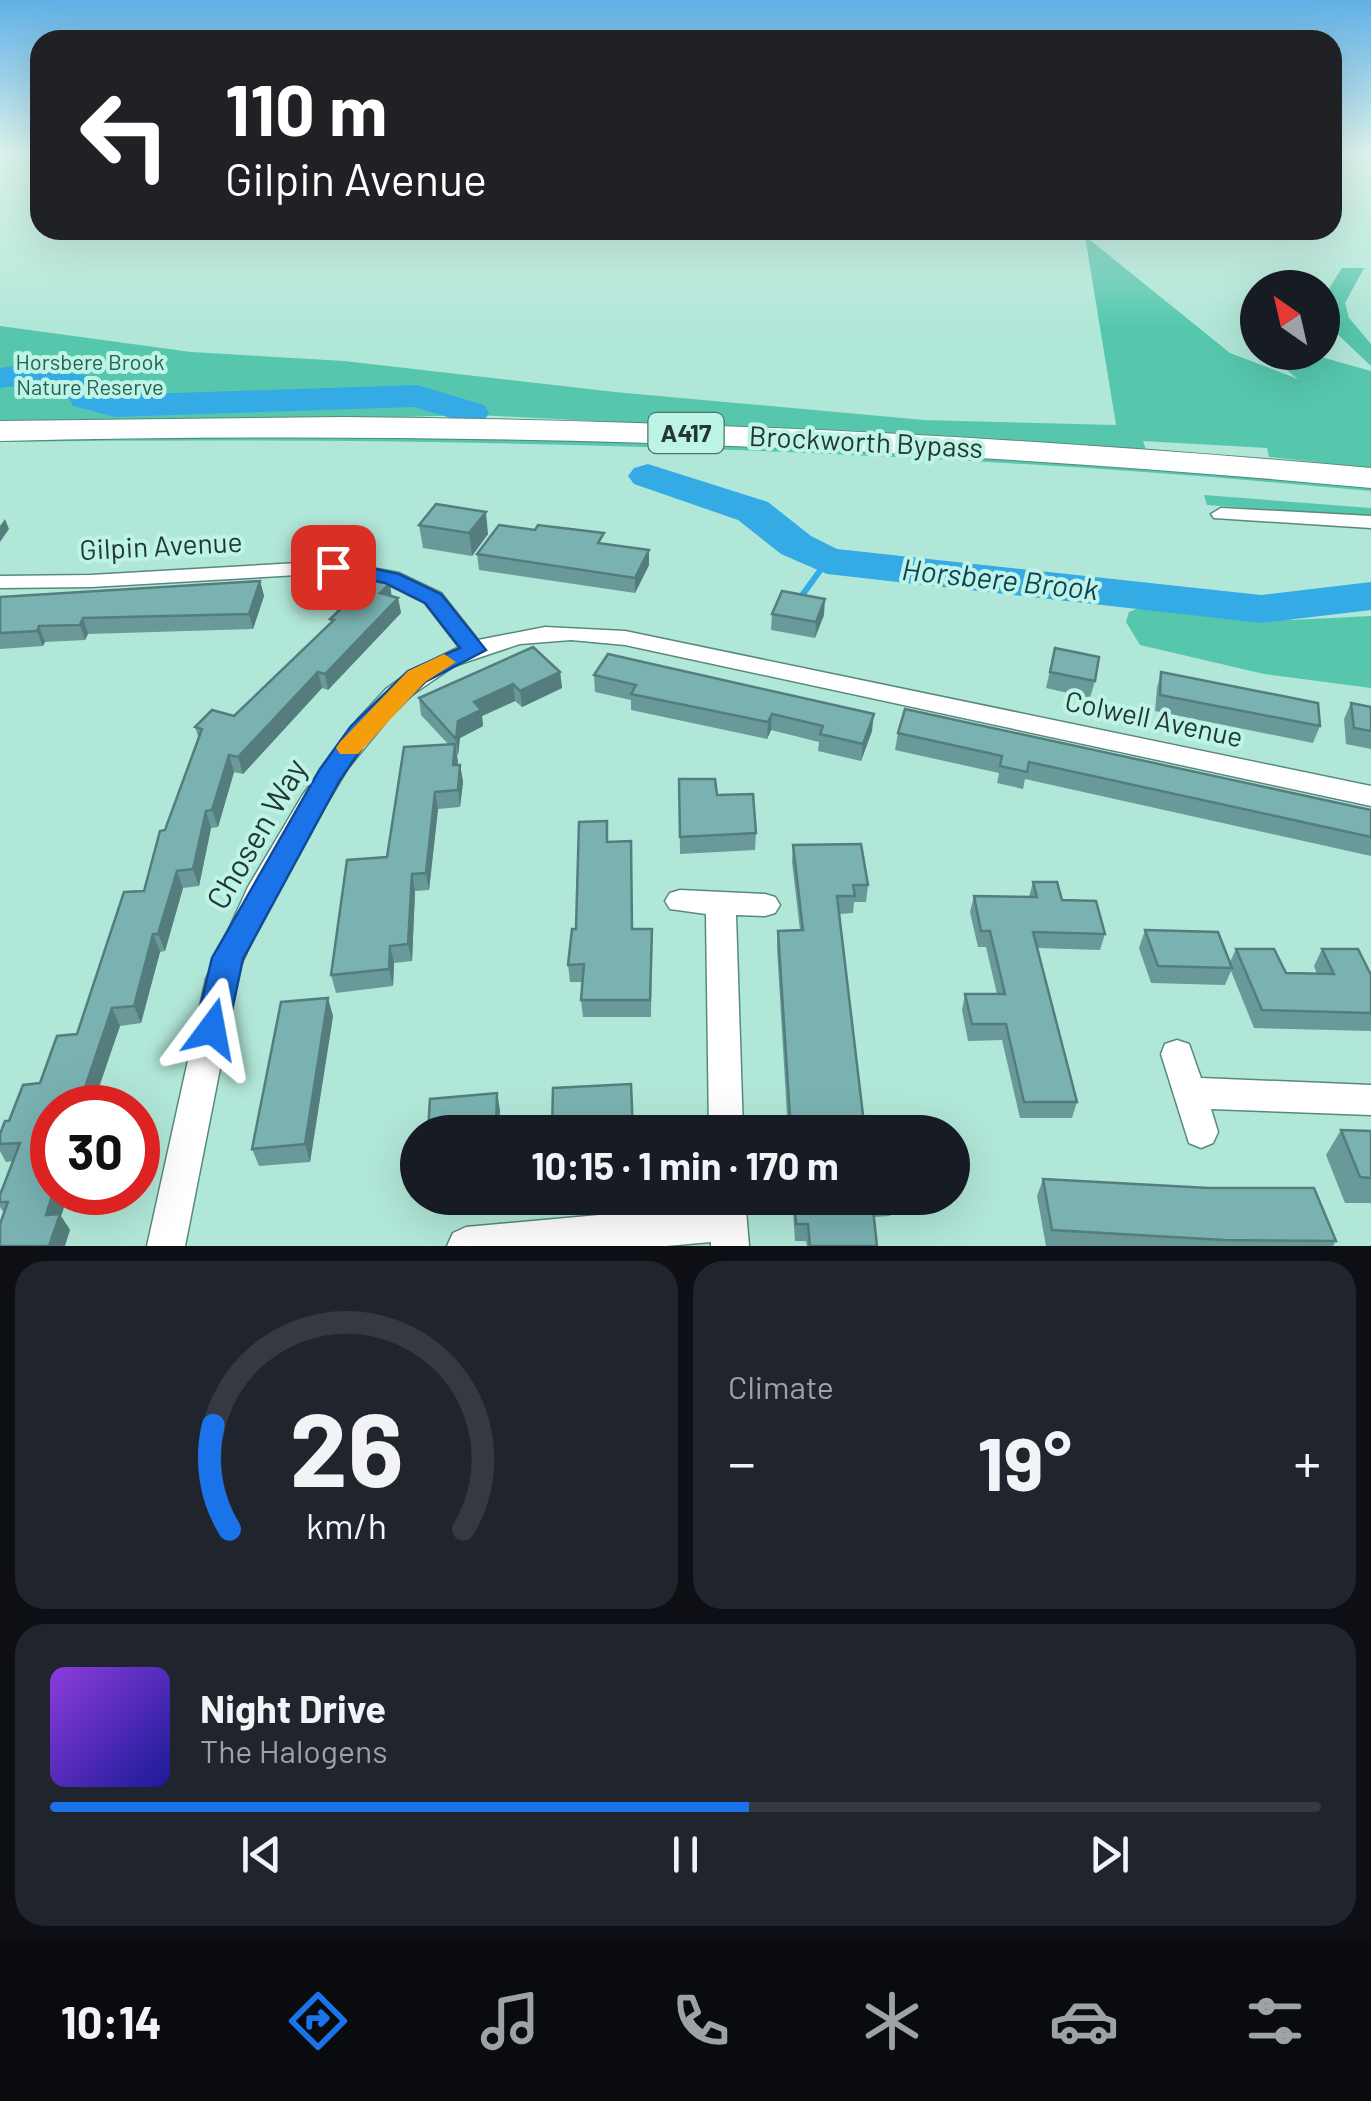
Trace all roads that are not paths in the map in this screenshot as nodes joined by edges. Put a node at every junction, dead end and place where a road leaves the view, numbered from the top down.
1 (0, 431) edge
2 (0, 449) edge
3 (1371, 478) edge
4 (1371, 496) edge
5 (1221, 514) dead end
6 (1371, 522) edge
7 (0, 582) edge
8 (474, 650) junction
9 (841, 683) joint
10 (1371, 796) edge
11 (680, 901) dead end
12 (721, 905) junction
13 (765, 905) dead end
14 (1177, 1054) dead end
15 (1189, 1093) junction
16 (1371, 1100) edge
17 (726, 1115) edge
18 (1201, 1132) dead end
19 (728, 1222) edge
20 (166, 1246) edge
21 (466, 1246) edge

1 - 3 highway, Brockworth Bypass / A417
2 - 4 highway, Brockworth Bypass / A417
5 - 6 street
7 - 8 street, Gilpin Avenue
8 - 9 street, Chosen Way
8 - 20 street, Chosen Way
9 - 10 street, Colwell Avenue
11 - 12 street
12 - 13 street
12 - 17 street
14 - 15 street
15 - 16 street
15 - 18 street
19 - 21 street

